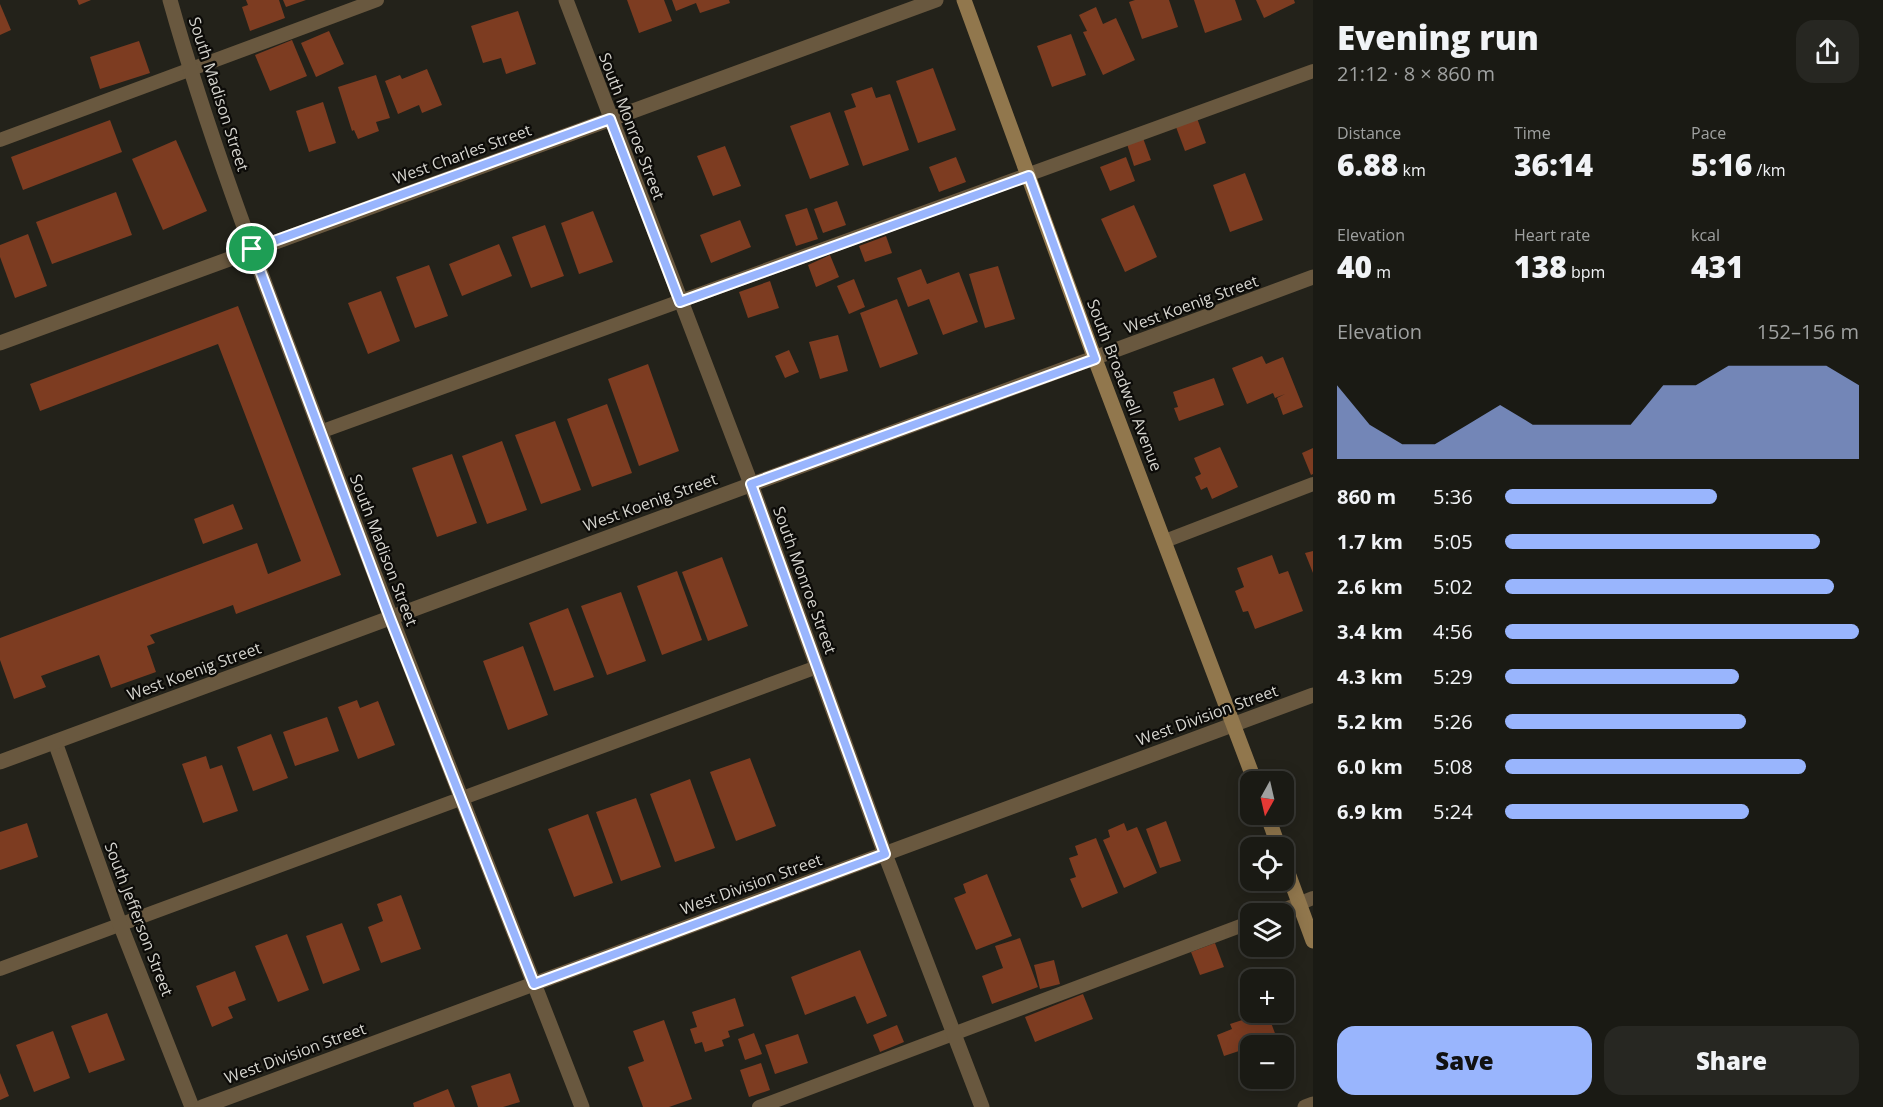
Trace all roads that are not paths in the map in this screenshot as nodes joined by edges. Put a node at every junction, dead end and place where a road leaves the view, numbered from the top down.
1 (170, 0) edge
2 (377, 0) edge
3 (566, 0) edge
4 (936, 0) edge
5 (964, 0) edge
6 (189, 70) junction
7 (1313, 71) edge
8 (610, 119) junction
9 (0, 140) edge
10 (1029, 176) junction
11 (252, 249) junction
12 (1313, 277) edge
13 (680, 302) junction
14 (0, 344) edge
15 (1095, 359) junction
16 (320, 432) junction
17 (751, 484) junction
18 (1313, 484) edge
19 (1165, 541) junction
20 (390, 618) junction
21 (817, 667) junction
22 (1313, 695) edge
23 (1235, 724) junction
24 (55, 742) junction
25 (0, 762) edge
26 (1251, 771) edge
27 (461, 798) junction
28 (885, 854) junction
29 (1294, 880) edge
30 (1306, 901) edge
31 (120, 924) junction
32 (1240, 926) edge
33 (1313, 941) edge
34 (0, 969) edge
35 (534, 984) junction
36 (954, 1034) junction
37 (1313, 1104) edge
38 (192, 1107) edge
39 (202, 1107) edge
40 (582, 1107) edge
41 (759, 1107) edge
42 (981, 1107) edge
43 (1305, 1107) edge

1 - 6 street, South Madison Street
2 - 6 lane
3 - 8 street, South Monroe Street
4 - 8 street, West Charles Street
5 - 10 main road, South Broadwell Avenue
6 - 9 lane
6 - 11 street, South Madison Street
7 - 10 lane
8 - 11 street, West Charles Street
8 - 13 street, South Monroe Street
10 - 13 lane
10 - 15 main road, South Broadwell Avenue
11 - 14 street, West Charles Street
11 - 16 street, South Madison Street
12 - 15 street, West Koenig Street
13 - 16 lane
13 - 17 street, South Monroe Street
15 - 17 street, West Koenig Street
15 - 19 main road, South Broadwell Avenue
16 - 20 street, South Madison Street
17 - 20 street, West Koenig Street
17 - 21 street, South Monroe Street
18 - 19 lane
19 - 23 main road, South Broadwell Avenue
20 - 24 street, West Koenig Street
20 - 27 street, South Madison Street
21 - 27 lane
21 - 28 street, South Monroe Street
22 - 23 street, West Division Street
23 - 26 main road, South Broadwell Avenue
23 - 28 street, West Division Street
24 - 25 street, West Koenig Street
24 - 31 street, South Jefferson Street
27 - 31 lane
27 - 35 street, South Madison Street
28 - 35 street, West Division Street
28 - 36 street, South Monroe Street
29 - 30 main road
30 - 33 main road
31 - 34 lane
31 - 38 street, South Jefferson Street
32 - 36 lane
35 - 39 street, West Division Street
35 - 40 street, South Madison Street
36 - 41 lane
36 - 42 street, South Monroe Street
37 - 43 street

